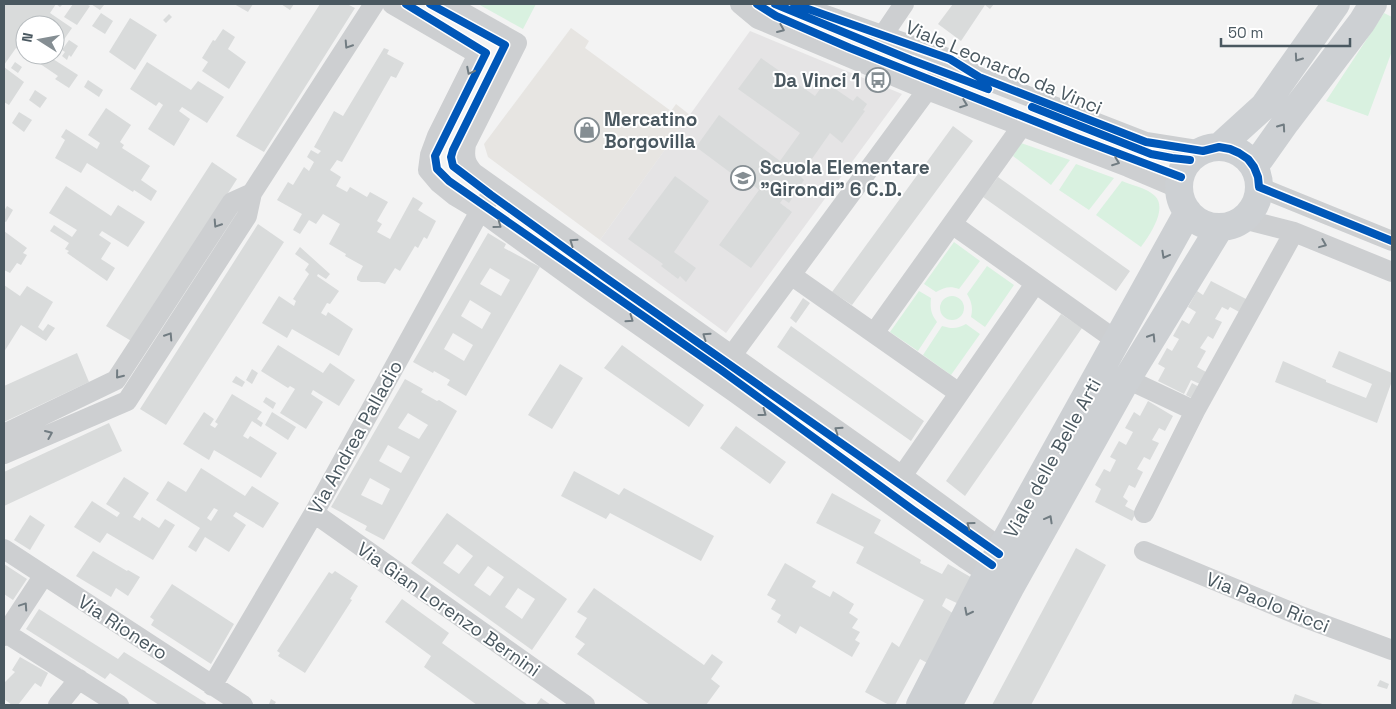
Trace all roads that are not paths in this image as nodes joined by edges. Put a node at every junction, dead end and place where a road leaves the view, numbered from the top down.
1 (374, 4) edge
2 (392, 4) edge
3 (448, 4) edge
4 (740, 4) edge
5 (794, 4) edge
6 (904, 4) edge
7 (1336, 4) edge
8 (1373, 4) edge
9 (883, 35) junction
10 (950, 59) junction
11 (927, 90) junction
12 (1022, 126) junction
13 (1211, 149) junction
14 (1257, 177) junction
15 (496, 188) junction
16 (252, 193) junction
17 (1184, 200) junction
18 (480, 211) junction
19 (1232, 223) junction
20 (952, 224) junction
21 (1294, 232) junction
22 (1392, 241) edge
23 (1392, 272) edge
24 (791, 275) junction
25 (1035, 284) junction
26 (874, 333) junction
27 (1117, 341) junction
28 (732, 354) junction
29 (715, 378) junction
30 (1127, 379) junction
31 (960, 393) junction
32 (1195, 411) junction
33 (4, 434) edge
34 (4, 454) edge
35 (902, 476) junction
36 (314, 513) junction
37 (1144, 513) dead end
38 (4, 549) edge
39 (1144, 551) dead end
40 (1013, 555) junction
41 (987, 574) junction
42 (44, 575) junction
43 (1010, 588) junction
44 (4, 634) edge
45 (1392, 650) edge
46 (79, 679) junction
47 (212, 686) junction
48 (58, 705) edge
49 (119, 705) edge
50 (243, 705) edge
51 (585, 705) edge
52 (920, 705) edge
53 (948, 705) edge

1 -> 16 street
2 -> 18 street
3 - 15 street
4 -> 11 street
5 - 9 street, Viale Leonardo da Vinci
6 - 9 street
7 -> 13 street
14 -> 8 street
9 - 10 street, Viale Leonardo da Vinci
10 - 11 street
10 - 13 street, Viale Leonardo da Vinci
11 -> 12 street
11 - 24 street
12 -> 17 street
12 - 20 street
13 - 14 street
13 - 17 street
14 - 19 street
14 - 22 street
15 - 18 street, Via Andrea Palladio
28 -> 15 street
16 -> 33 street
34 -> 16 street
17 - 19 street
17 -> 27 street, Viale delle Belle Arti
18 -> 29 street
18 - 36 street, Via Andrea Palladio
19 - 21 street
30 -> 19 street, Viale delle Belle Arti
20 - 25 street
20 - 26 street
21 -> 23 street
21 - 32 street
24 - 26 street
24 - 28 street
25 - 27 street
25 - 31 street
26 - 31 street
27 - 40 street, Viale delle Belle Arti
28 - 29 street
35 -> 28 street
29 -> 41 street
30 - 32 street
40 -> 30 street, Viale delle Belle Arti
31 - 35 street
32 - 37 street
40 -> 35 street
36 - 47 street, Via Andrea Palladio
36 - 51 street, Via Gian Lorenzo Bernini
38 - 42 street, Via Rionero
39 - 45 street, Via Paolo Ricci
40 - 41 street, Viale delle Belle Arti
40 - 43 street, Viale delle Belle Arti
41 - 43 street
41 -> 52 street, Viale delle Belle Arti
44 -> 42 street
42 - 47 street, Via Rionero
43 - 53 street, Viale delle Belle Arti
44 - 46 street
46 - 48 street
46 - 49 street
47 - 50 street, Via Rionero

